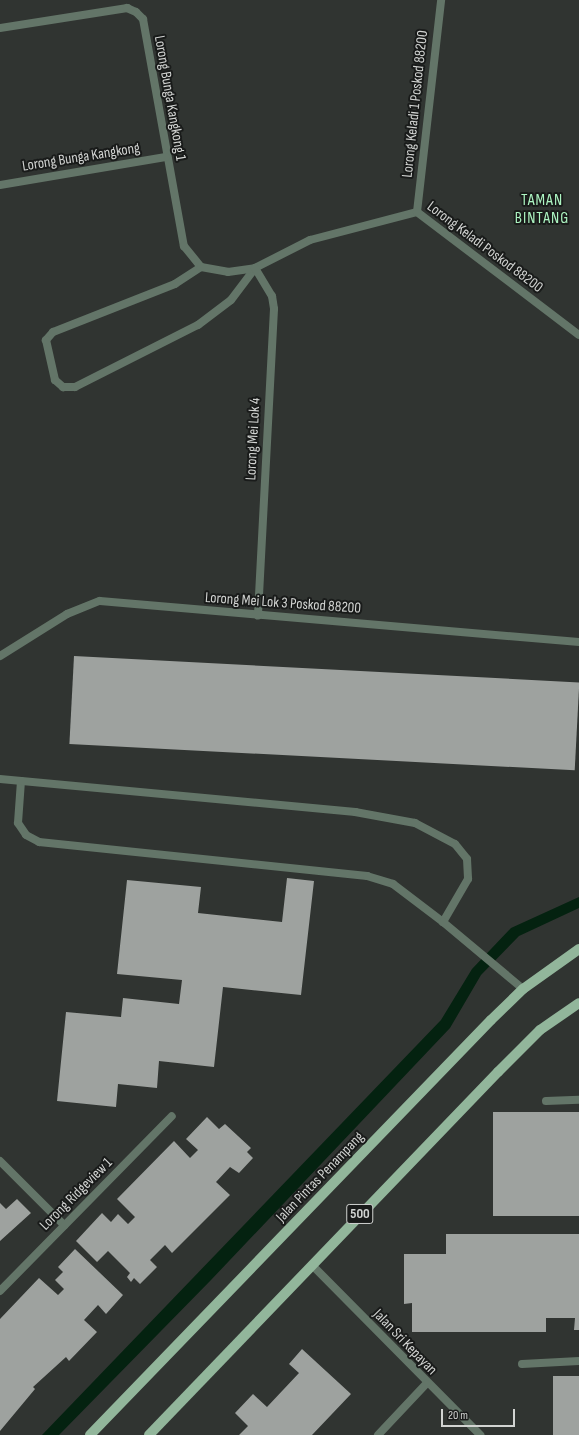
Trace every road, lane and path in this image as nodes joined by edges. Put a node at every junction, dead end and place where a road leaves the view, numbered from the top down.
1 (441, 0) edge
2 (0, 28) edge
3 (166, 157) junction
4 (0, 185) edge
5 (418, 212) junction
6 (201, 267) junction
7 (255, 268) junction
8 (579, 335) edge
9 (258, 616) junction
10 (579, 642) edge
11 (0, 656) edge
12 (0, 779) edge
13 (21, 781) junction
14 (443, 922) junction
15 (579, 949) edge
16 (523, 989) junction
17 (579, 1002) edge
18 (579, 1100) edge
19 (546, 1101) dead end
20 (172, 1116) dead end
21 (0, 1161) edge
22 (64, 1226) junction
23 (313, 1266) junction
24 (0, 1291) edge
25 (579, 1361) edge
26 (522, 1364) dead end
27 (426, 1384) junction
28 (90, 1435) edge
29 (149, 1435) edge
30 (378, 1435) edge
31 (480, 1435) edge

1 - 5 street, Lorong Keladi 1 Poskod 88200
2 - 3 street, Lorong Bunga Kangkong 1
3 - 4 street, Lorong Bunga Kangkong
3 - 6 street, Lorong Bunga Kangkong 1
5 - 7 street, Lorong Keladi Poskod 88200
5 - 8 street, Lorong Keladi Poskod 88200
6 - 7 street
6 - 7 street
7 - 9 street, Lorong Mei Lok 4
9 - 10 street, Lorong Mei Lok 3 Poskod 88200
9 - 11 street, Lorong Mei Lok 3 Poskod 88200
12 - 13 street
13 - 14 street
13 - 14 street
14 - 16 street
15 - 16 main road, Jalan Pintas Penampang / 500
16 - 28 main road, Jalan Pintas Penampang / 500
17 - 23 main road, 500
18 - 19 street
20 - 22 street, Lorong Ridgeview 1
21 - 22 street
22 - 24 street, Lorong Ridgeview 1
23 - 27 street, Jalan Sri Kepayan
23 - 29 main road, 500
25 - 26 street
27 - 30 street
27 - 31 street, Jalan Sri Kepayan

